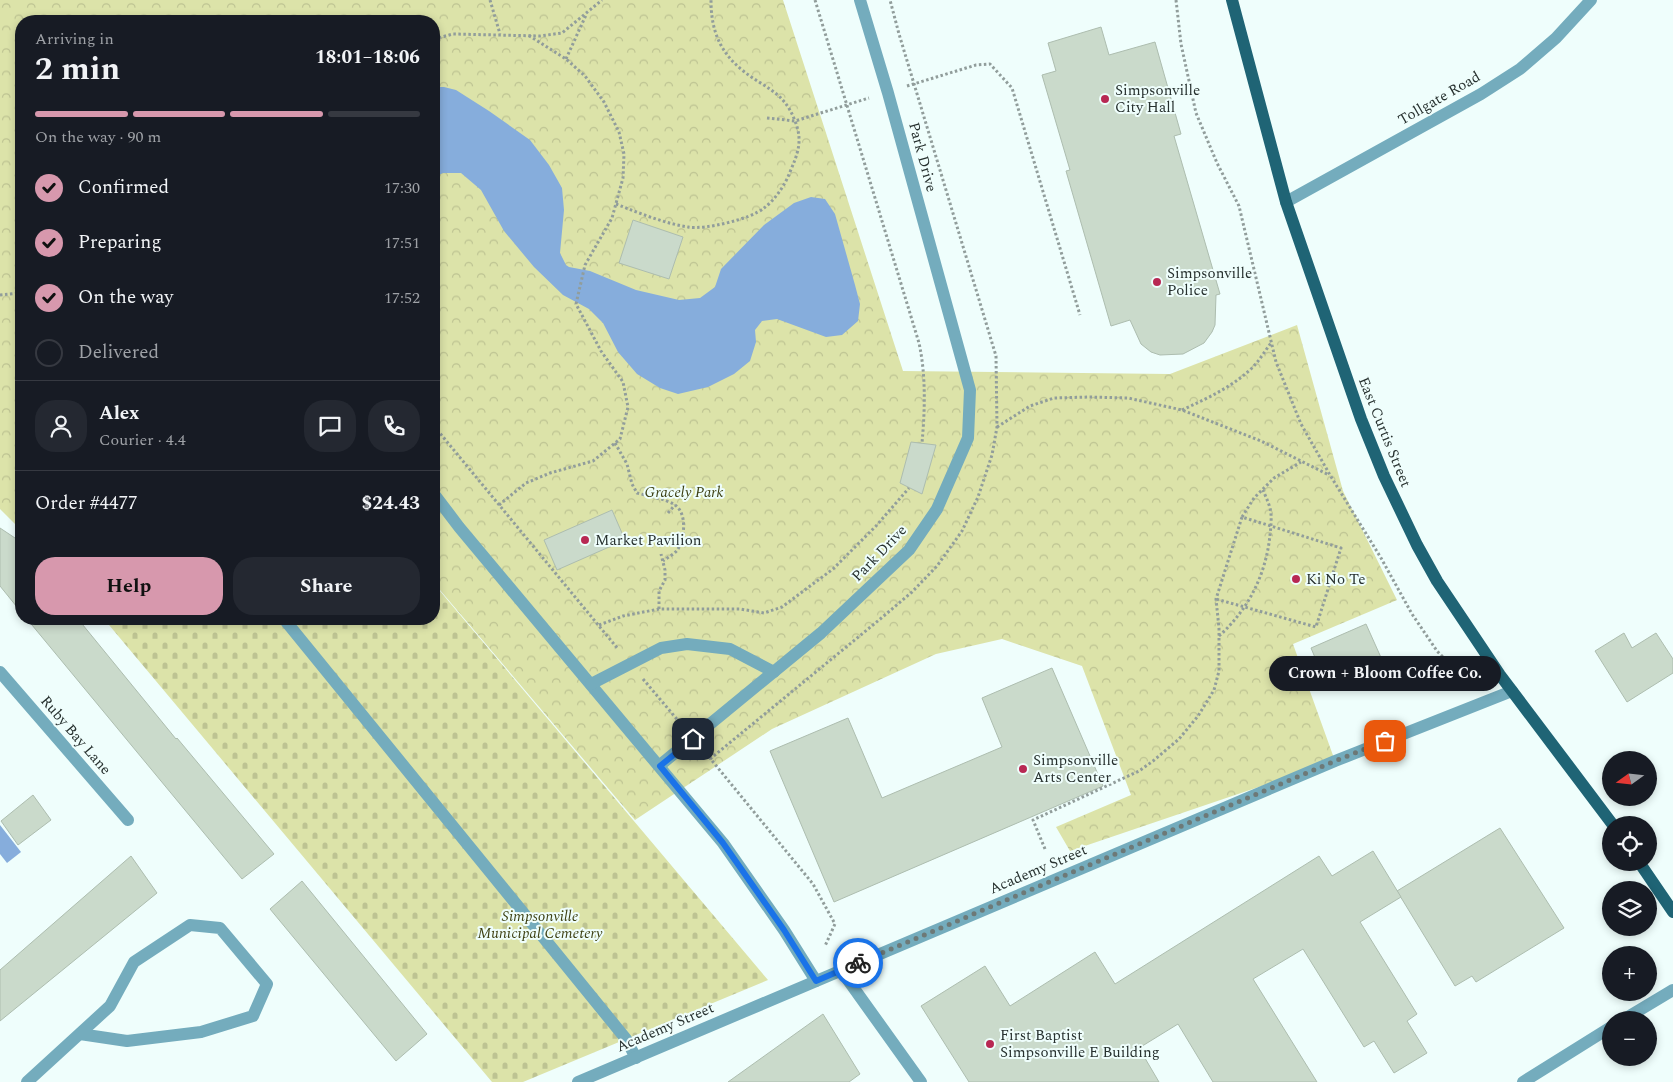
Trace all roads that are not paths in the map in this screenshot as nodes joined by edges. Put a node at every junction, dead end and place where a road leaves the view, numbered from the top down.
1 (860, 0) edge
2 (1232, 0) edge
3 (1590, 0) edge
4 (1286, 202) junction
5 (440, 502) edge
6 (289, 625) edge
7 (0, 672) edge
8 (774, 672) junction
9 (591, 684) junction
10 (1512, 691) junction
11 (660, 766) junction
12 (1606, 816) edge
13 (128, 820) dead end
14 (1645, 871) edge
15 (1673, 912) edge
16 (843, 970) junction
17 (816, 981) junction
18 (1673, 990) edge
19 (1638, 1011) edge
20 (1602, 1033) edge
21 (80, 1034) junction
22 (636, 1058) junction
23 (27, 1082) edge
24 (578, 1082) edge
25 (921, 1082) edge
26 (1523, 1082) edge

1 - 8 street, Park Drive
2 - 4 main road, East Curtis Street
3 - 4 street, Tollgate Road
4 - 10 main road, East Curtis Street
5 - 9 street
6 - 22 street
7 - 13 street, Ruby Bay Lane
8 - 9 street
8 - 11 street, Park Drive
9 - 11 street
10 - 12 main road, East Curtis Street
10 - 16 street, Academy Street
11 - 17 street
14 - 15 main road
16 - 17 street, Academy Street
16 - 25 street
17 - 22 street, Academy Street
18 - 19 street
20 - 26 street
21 - 21 street
21 - 23 street
22 - 24 street, Academy Street

